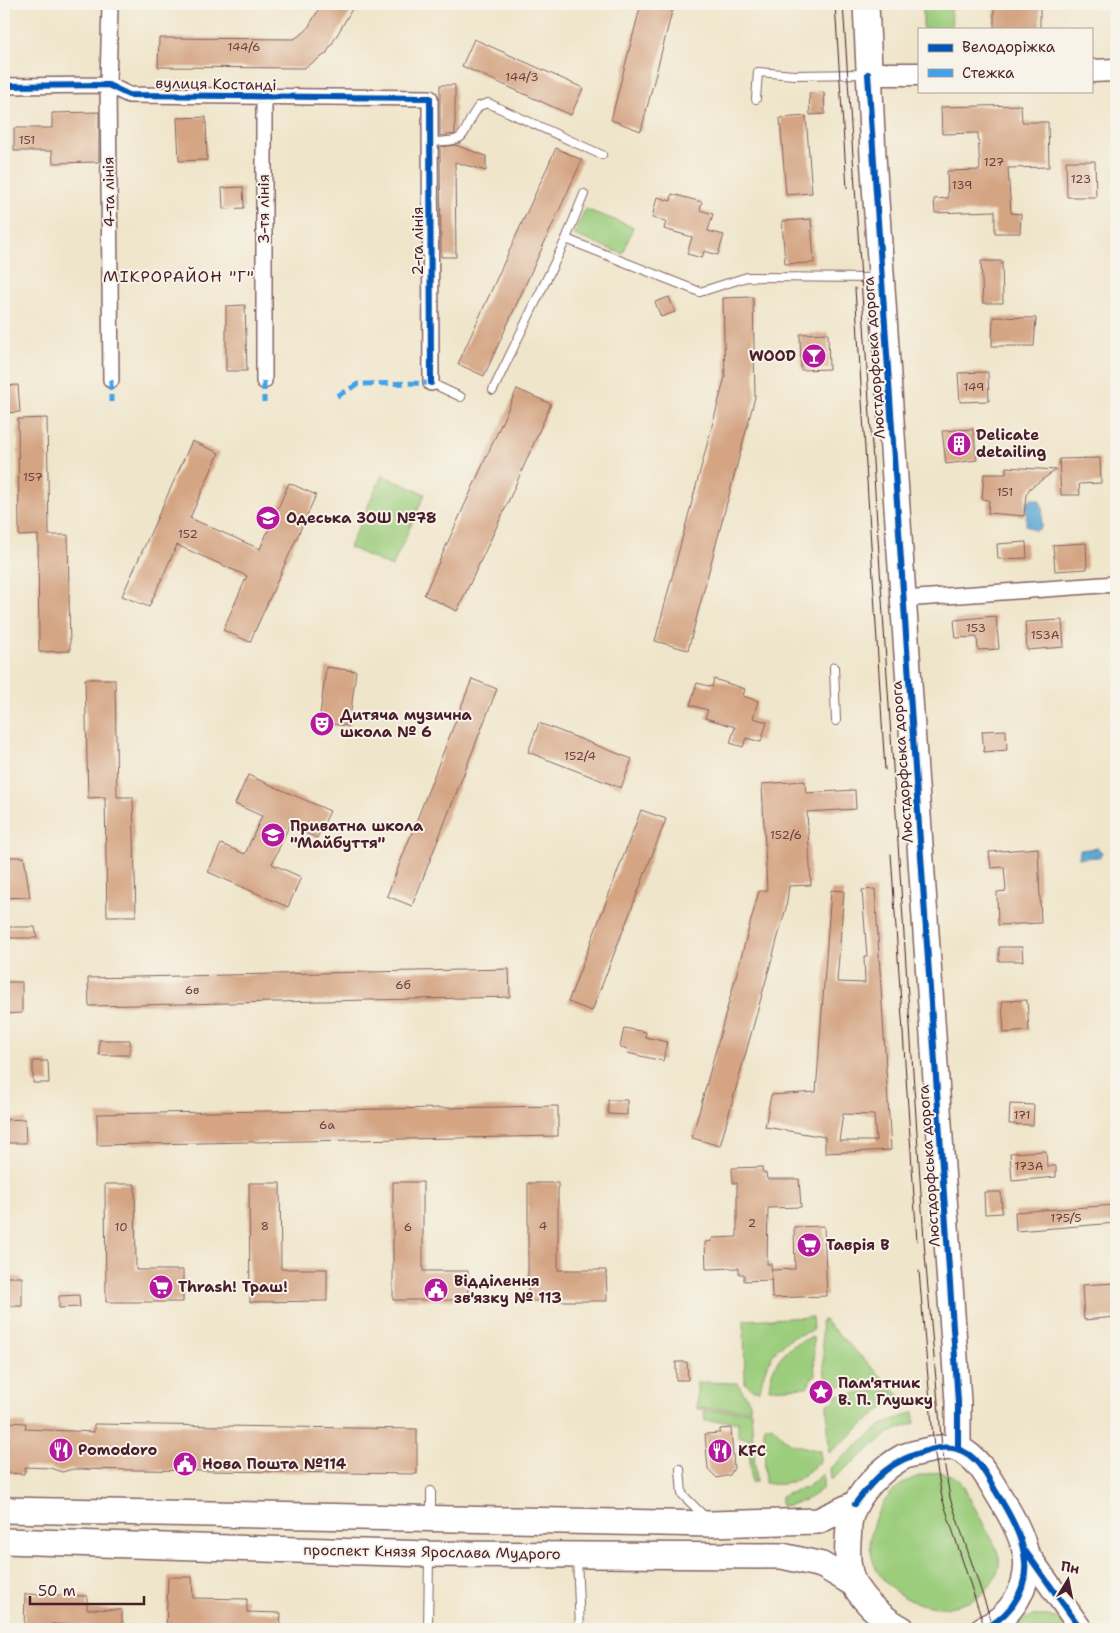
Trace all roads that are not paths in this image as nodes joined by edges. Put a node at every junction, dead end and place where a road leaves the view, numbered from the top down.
1 (110, 4) edge
2 (866, 4) edge
3 (1116, 70) edge
4 (1092, 71) edge
5 (868, 74) junction
6 (918, 74) edge
7 (108, 85) junction
8 (4, 86) edge
9 (264, 98) junction
10 (430, 98) joint
11 (756, 99) dead end
12 (430, 142) junction
13 (602, 155) dead end
14 (584, 194) dead end
15 (566, 239) junction
16 (882, 278) junction
17 (111, 380) dead end
18 (264, 381) dead end
19 (431, 383) joint
20 (493, 390) dead end
21 (461, 397) dead end
22 (1116, 584) edge
23 (903, 599) junction
24 (834, 668) dead end
25 (836, 721) dead end
26 (958, 1449) junction
27 (680, 1469) dead end
28 (431, 1491) dead end
29 (855, 1504) junction
30 (4, 1510) edge
31 (430, 1519) junction
32 (711, 1524) junction
33 (4, 1541) edge
34 (1025, 1550) junction
35 (429, 1554) junction
36 (577, 1555) junction
37 (854, 1584) junction
38 (896, 1627) edge
39 (428, 1629) edge
40 (580, 1629) edge
41 (983, 1629) edge
42 (1081, 1629) edge

1 - 7 street, 4-та лінія
2 - 5 main road, Люстдорфська дорога
3 - 4 main road
5 - 6 main road
5 - 11 lane
5 - 16 main road, Люстдорфська дорога
7 - 8 street, вулиця Костанді
7 - 9 street, вулиця Костанді
7 - 17 street, 4-та лінія
9 - 10 street, вулиця Костанді
9 - 18 street, 3-тя лінія
10 - 12 street, 2-га лінія
12 - 13 lane
12 - 19 street, 2-га лінія
14 - 15 lane
15 - 16 lane
15 - 20 lane
16 - 23 main road, Люстдорфська дорога
19 - 21 lane
22 - 23 street
23 - 26 main road, Люстдорфська дорога
24 - 25 lane
26 - 29 main road
26 - 34 main road
27 - 32 lane
28 - 31 lane
29 - 32 main road
29 - 37 main road
30 - 31 main road
31 - 32 main road
33 - 35 main road, проспект Князя Ярослава Мудрого
34 - 41 main road
34 - 42 main road
35 - 36 main road, проспект Князя Ярослава Мудрого
35 - 39 lane
36 - 37 main road, проспект Князя Ярослава Мудрого
36 - 40 lane
37 - 38 main road

